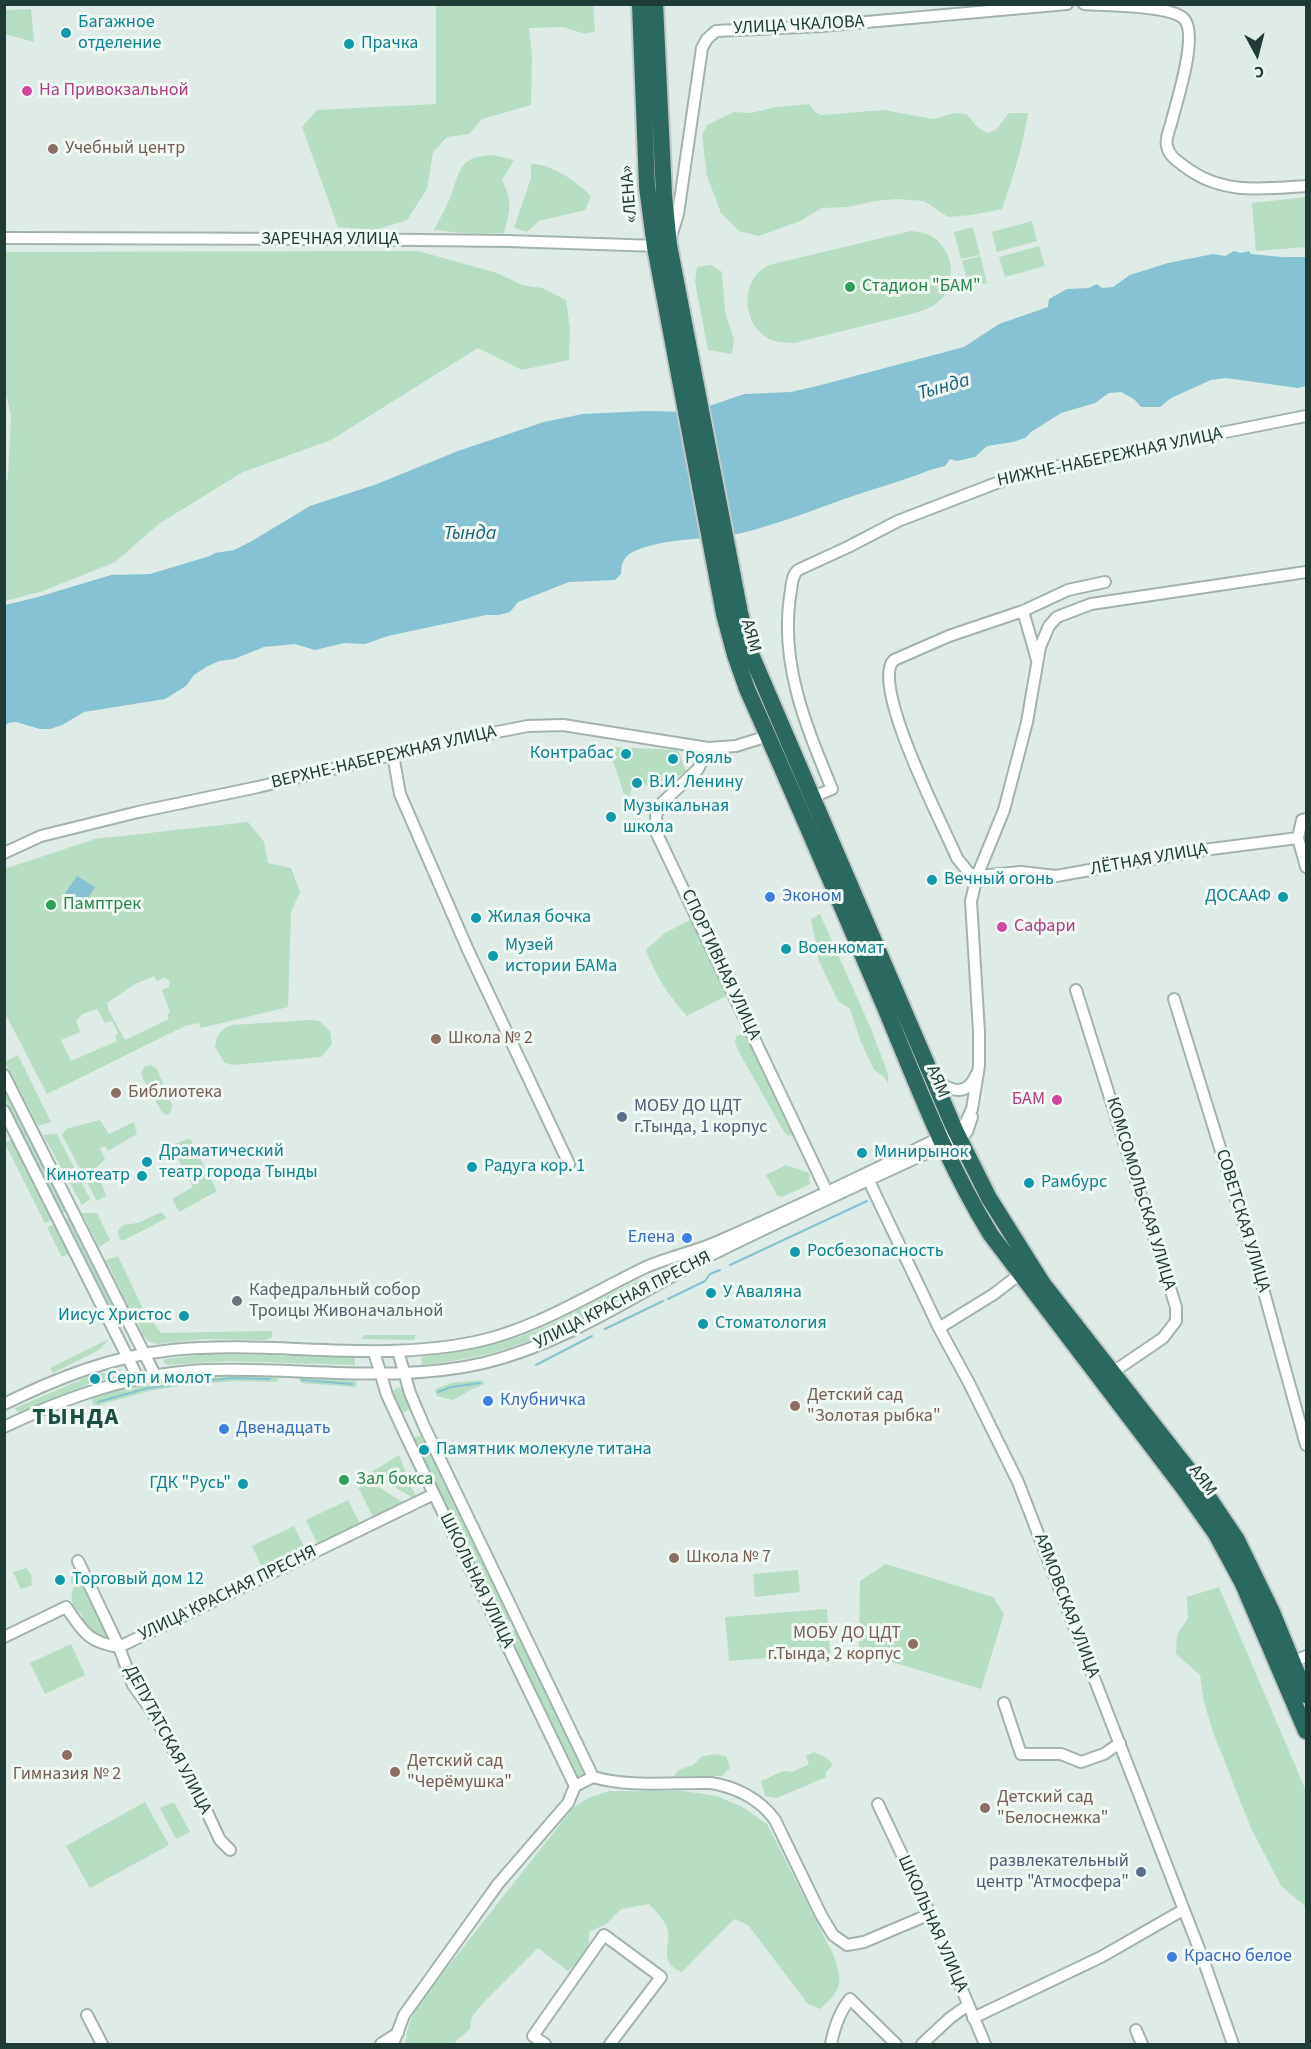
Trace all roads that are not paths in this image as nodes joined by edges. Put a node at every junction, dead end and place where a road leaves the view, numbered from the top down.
1 (640, 4) edge
2 (655, 4) edge
3 (1067, 4) edge
4 (1084, 4) edge
5 (1306, 186) edge
6 (4, 238) edge
7 (662, 246) junction
8 (687, 376) joint
9 (1306, 416) edge
10 (1306, 572) edge
11 (1106, 582) dead end
12 (727, 583) junction
13 (1023, 611) junction
14 (1038, 662) junction
15 (768, 736) junction
16 (708, 748) junction
17 (393, 755) junction
18 (813, 797) junction
19 (1306, 819) edge
20 (1298, 838) junction
21 (4, 854) edge
22 (1306, 867) edge
23 (977, 876) junction
24 (1076, 990) dead end
25 (1174, 999) dead end
26 (979, 1066) junction
27 (931, 1072) junction
28 (4, 1075) edge
29 (4, 1111) edge
30 (957, 1134) junction
31 (941, 1142) junction
32 (569, 1164) dead end
33 (869, 1181) junction
34 (827, 1192) junction
35 (1020, 1274) junction
36 (939, 1328) junction
37 (137, 1339) junction
38 (121, 1346) junction
39 (398, 1351) junction
40 (375, 1352) junction
41 (144, 1354) junction
42 (127, 1358) junction
43 (1113, 1372) junction
44 (404, 1374) junction
45 (155, 1375) junction
46 (381, 1375) junction
47 (138, 1378) junction
48 (4, 1404) edge
49 (424, 1426) junction
50 (4, 1427) edge
51 (405, 1434) junction
52 (1306, 1445) edge
53 (434, 1494) junction
54 (78, 1562) dead end
55 (518, 1623) junction
56 (501, 1631) junction
57 (4, 1637) edge
58 (119, 1647) junction
59 (1300, 1659) edge
60 (1306, 1695) edge
61 (1004, 1703) dead end
62 (1306, 1731) edge
63 (1120, 1743) junction
64 (593, 1777) junction
65 (575, 1786) junction
66 (878, 1804) dead end
67 (230, 1850) dead end
68 (1183, 1910) junction
69 (930, 1914) junction
70 (968, 2005) junction
71 (87, 2015) dead end
72 (973, 2018) junction
73 (1136, 2030) dead end
74 (398, 2033) junction
75 (102, 2044) edge
76 (381, 2044) edge
77 (393, 2044) edge
78 (401, 2044) edge
79 (545, 2044) edge
80 (610, 2044) edge
81 (831, 2044) edge
82 (896, 2044) edge
83 (922, 2044) edge
84 (985, 2044) edge
85 (1142, 2044) edge
86 (1233, 2044) edge

1 - 7 highway, «ЛЕНА»
2 - 7 highway, «ЛЕНА»
3 - 7 street, УЛИЦА ЧКАЛОВА
4 - 5 street
6 - 7 street, ЗАРЕЧНАЯ УЛИЦА
7 - 8 highway, «ЛЕНА»
8 - 12 highway, АЯМ
9 - 18 street, НИЖНЕ-НАБЕРЕЖНАЯ УЛИЦА
10 - 14 street
11 - 13 street
12 - 15 highway, АЯМ
12 - 18 highway, АЯМ
13 - 14 street
13 - 23 street
14 - 23 street
15 - 16 street, ВЕРХНЕ-НАБЕРЕЖНАЯ УЛИЦА
15 - 31 highway, АЯМ
16 - 17 street, ВЕРХНЕ-НАБЕРЕЖНАЯ УЛИЦА
16 - 34 street, СПОРТИВНАЯ УЛИЦА
17 - 21 street, ВЕРХНЕ-НАБЕРЕЖНАЯ УЛИЦА
17 - 32 street
18 - 27 highway, АЯМ
19 - 20 street
20 - 22 street
20 - 23 street, ЛЁТНАЯ УЛИЦА
23 - 26 street
24 - 43 street, КОМСОМОЛЬСКАЯ УЛИЦА
25 - 52 street, СОВЕТСКАЯ УЛИЦА
26 - 27 street
26 - 30 street
27 - 30 highway, АЯМ
28 - 37 street
29 - 38 street
30 - 31 street
30 - 43 highway, АЯМ
31 - 33 street, УЛИЦА КРАСНАЯ ПРЕСНЯ
31 - 34 street, УЛИЦА КРАСНАЯ ПРЕСНЯ
31 - 35 highway, АЯМ
33 - 36 street, АЯМОВСКАЯ УЛИЦА
33 - 44 street, УЛИЦА КРАСНАЯ ПРЕСНЯ
34 - 39 street, УЛИЦА КРАСНАЯ ПРЕСНЯ
35 - 36 street
35 - 62 highway, АЯМ
36 - 63 street, АЯМОВСКАЯ УЛИЦА
37 - 38 street
37 - 41 street
38 - 42 street
39 - 40 street, УЛИЦА КРАСНАЯ ПРЕСНЯ
39 - 44 street, ШКОЛЬНАЯ УЛИЦА
40 - 41 street, УЛИЦА КРАСНАЯ ПРЕСНЯ
40 - 46 street, ШКОЛЬНАЯ УЛИЦА
41 - 42 street, УЛИЦА КРАСНАЯ ПРЕСНЯ
41 - 45 street
42 - 47 street
42 - 48 street, УЛИЦА КРАСНАЯ ПРЕСНЯ
43 - 59 highway, АЯМ
44 - 46 street, УЛИЦА КРАСНАЯ ПРЕСНЯ
44 - 49 street, ШКОЛЬНАЯ УЛИЦА
45 - 46 street, УЛИЦА КРАСНАЯ ПРЕСНЯ
45 - 47 street, УЛИЦА КРАСНАЯ ПРЕСНЯ
46 - 51 street, ШКОЛЬНАЯ УЛИЦА
47 - 50 street, УЛИЦА КРАСНАЯ ПРЕСНЯ
49 - 51 street
49 - 55 street, ШКОЛЬНАЯ УЛИЦА
51 - 53 street, ШКОЛЬНАЯ УЛИЦА
53 - 56 street, ШКОЛЬНАЯ УЛИЦА
53 - 58 street, УЛИЦА КРАСНАЯ ПРЕСНЯ
54 - 58 street, ДЕПУТАТСКАЯ УЛИЦА
55 - 56 street
55 - 64 street, ШКОЛЬНАЯ УЛИЦА
56 - 65 street, ШКОЛЬНАЯ УЛИЦА
57 - 58 street
58 - 67 street, ДЕПУТАТСКАЯ УЛИЦА
59 - 60 highway, АЯМ
61 - 63 street
63 - 68 street, АЯМОВСКАЯ УЛИЦА
64 - 65 street
64 - 69 street
65 - 74 street
66 - 69 street, ШКОЛЬНАЯ УЛИЦА
68 - 72 street
68 - 86 street, АЯМОВСКАЯ УЛИЦА
69 - 70 street, ШКОЛЬНАЯ УЛИЦА
70 - 72 street, ШКОЛЬНАЯ УЛИЦА
70 - 83 street
71 - 75 street
72 - 84 street, ШКОЛЬНАЯ УЛИЦА
73 - 85 street
74 - 76 street
74 - 77 street
74 - 78 street
79 - 80 street
81 - 82 street

